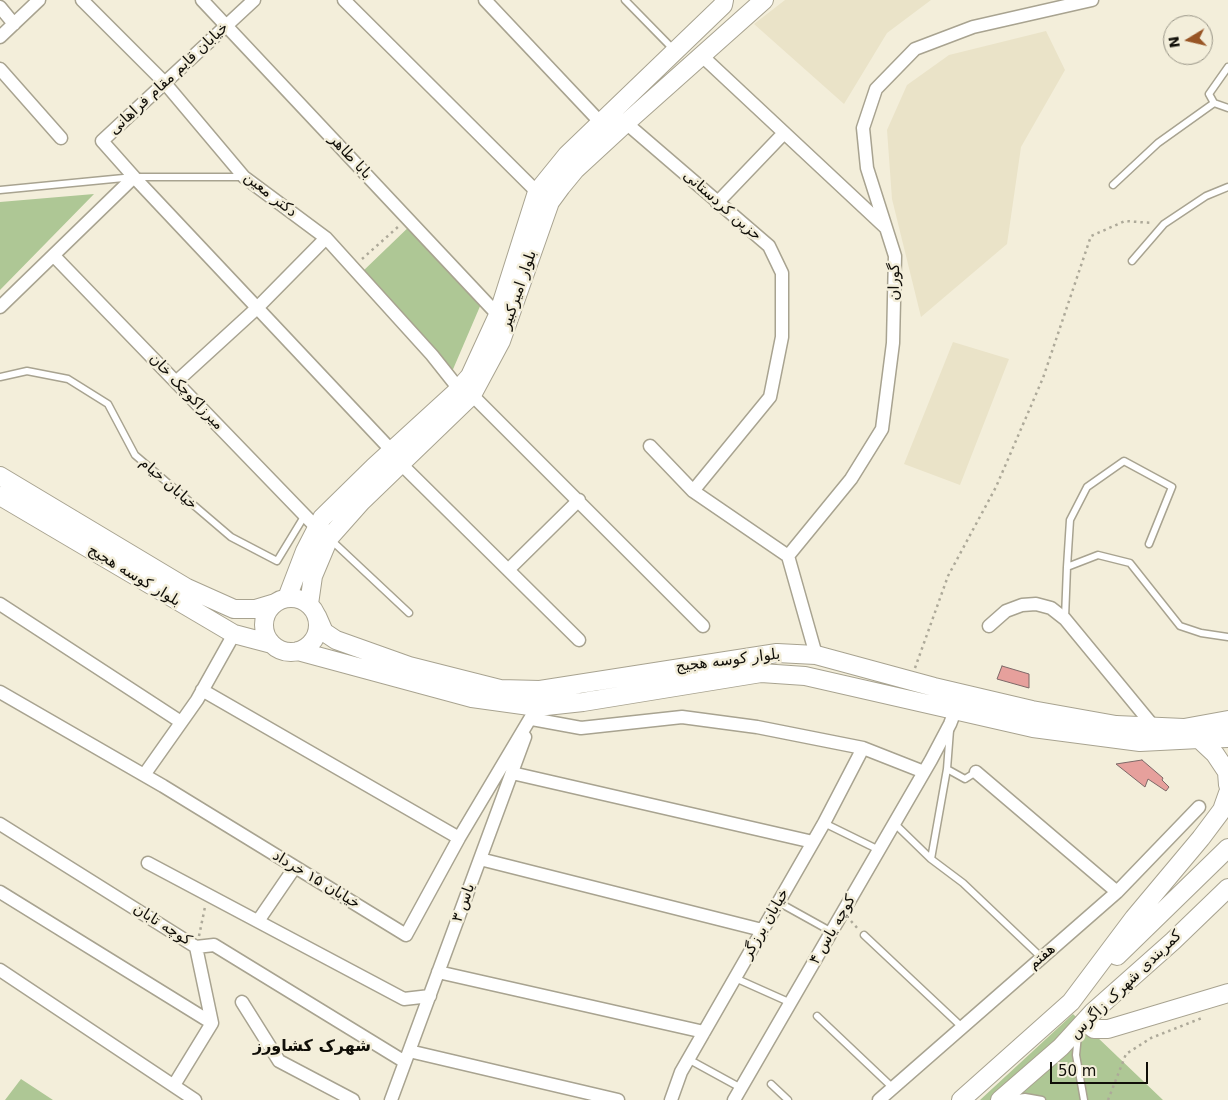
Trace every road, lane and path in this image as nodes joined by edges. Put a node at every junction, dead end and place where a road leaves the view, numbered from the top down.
1 (39, 0) edge
2 (82, 0) edge
3 (202, 0) edge
4 (254, 0) edge
5 (344, 0) edge
6 (485, 0) edge
7 (625, 0) edge
8 (724, 0) edge
9 (744, 0) edge
10 (764, 0) edge
11 (1092, 0) edge
12 (0, 7) edge
13 (14, 24) junction
14 (227, 26) junction
15 (731, 28) junction
16 (0, 37) edge
17 (675, 51) junction
18 (701, 55) junction
19 (1228, 67) edge
20 (0, 69) edge
21 (164, 82) junction
22 (1214, 103) junction
23 (1228, 108) edge
24 (601, 123) junction
25 (626, 123) junction
26 (784, 133) junction
27 (61, 138) dead end
28 (134, 177) junction
29 (244, 177) junction
30 (1113, 185) dead end
31 (1228, 187) edge
32 (0, 190) edge
33 (543, 197) junction
34 (717, 203) junction
35 (408, 218) junction
36 (1164, 224) junction
37 (886, 228) junction
38 (326, 238) junction
39 (54, 256) junction
40 (1132, 261) dead end
41 (352, 267) junction
42 (0, 308) edge
43 (257, 308) junction
44 (498, 314) junction
45 (0, 377) edge
46 (176, 382) junction
47 (465, 392) junction
48 (650, 446) dead end
49 (396, 458) junction
50 (0, 476) edge
51 (693, 491) junction
52 (0, 496) edge
53 (579, 500) junction
54 (305, 515) junction
55 (323, 533) junction
56 (1149, 544) dead end
57 (788, 556) junction
58 (1067, 567) junction
59 (509, 569) junction
60 (281, 601) junction
61 (0, 604) edge
62 (313, 610) junction
63 (409, 613) dead end
64 (1065, 619) junction
65 (703, 626) dead end
66 (989, 626) dead end
67 (234, 634) junction
68 (1228, 637) edge
69 (579, 640) dead end
70 (272, 644) junction
71 (298, 651) junction
72 (816, 655) junction
73 (813, 678) junction
74 (911, 681) junction
75 (202, 690) junction
76 (1, 693) edge
77 (536, 705) junction
78 (953, 717) junction
79 (1226, 720) edge
80 (182, 722) junction
81 (1154, 727) junction
82 (1228, 738) edge
83 (1199, 739) junction
84 (863, 748) junction
85 (947, 769) junction
86 (512, 772) junction
87 (924, 772) junction
88 (976, 772) joint
89 (144, 776) junction
90 (1228, 784) edge
91 (1228, 793) edge
92 (1199, 807) dead end
93 (824, 823) junction
94 (894, 823) junction
95 (0, 824) edge
96 (459, 838) junction
97 (813, 842) junction
98 (1228, 848) edge
99 (879, 850) junction
100 (480, 859) junction
101 (930, 859) junction
102 (148, 863) dead end
103 (295, 867) junction
104 (1228, 888) edge
105 (0, 892) edge
106 (1117, 892) junction
107 (208, 894) junction
108 (778, 902) junction
109 (843, 912) junction
110 (258, 921) junction
111 (762, 930) junction
112 (832, 932) junction
113 (864, 935) joint
114 (196, 947) junction
115 (1042, 958) junction
116 (0, 970) edge
117 (438, 972) junction
118 (735, 978) junction
119 (1228, 993) edge
120 (430, 996) junction
121 (242, 1002) dead end
122 (1071, 1002) junction
123 (791, 1003) junction
124 (1211, 1014) dead end
125 (817, 1016) dead end
126 (212, 1023) junction
127 (1082, 1025) junction
128 (963, 1028) junction
129 (704, 1032) junction
130 (407, 1057) junction
131 (688, 1059) junction
132 (771, 1084) dead end
133 (174, 1085) junction
134 (741, 1088) junction
135 (893, 1088) junction
136 (195, 1100) edge
137 (353, 1100) edge
138 (391, 1100) edge
139 (618, 1100) edge
140 (671, 1100) edge
141 (734, 1100) edge
142 (788, 1100) edge
143 (879, 1100) edge
144 (961, 1100) edge
145 (1000, 1100) edge
146 (1042, 1100) edge
147 (1084, 1100) edge
148 (1108, 1100) edge

1 - 13 street
2 - 21 street, دکتر معین
3 - 14 street, بابا طاهر
4 - 14 street, خیابان قایم مقام فراهانی
5 - 33 street
6 - 24 street
7 - 17 lane
8 - 17 street, بلوار امیرکبیر
9 - 15 street
10 - 15 street, بلوار امیرکبیر
11 - 37 street, گوران
12 - 13 street
13 - 16 street
14 - 21 street, خیابان قایم مقام فراهانی
14 - 35 street, بابا طاهر
15 - 18 street, بلوار امیرکبیر
17 - 24 street, بلوار امیرکبیر
18 - 25 street, بلوار امیرکبیر
18 - 26 street
19 - 22 lane
20 - 27 street
21 - 28 street, خیابان قایم مقام فراهانی
21 - 29 street, دکتر معین
22 - 23 lane
22 - 30 lane
24 - 33 street, بلوار امیرکبیر
25 - 33 street, بلوار امیرکبیر
25 - 34 street, حزین کردستانی
26 - 34 street
26 - 37 street
28 - 29 lane
28 - 32 lane
28 - 39 street
28 - 43 street
29 - 38 street, دکتر معین
31 - 36 lane
33 - 44 street, بلوار امیرکبیر
33 - 47 street, بلوار امیرکبیر
34 - 51 street, حزین کردستانی
35 - 41 path
35 - 44 street, بابا طاهر
36 - 40 lane
36 - 74 path
37 - 57 street, گوران
38 - 41 street, دکتر معین
38 - 43 street
39 - 42 street
39 - 46 street, میرزاکوچک خان
41 - 47 street, دکتر معین
43 - 46 street
43 - 49 street
44 - 47 street, بلوار امیرکبیر
45 - 54 lane, خیابان خیام
46 - 54 street, میرزاکوچک خان
47 - 49 street, بلوار امیرکبیر
47 - 53 street, دکتر معین
48 - 51 street
49 - 55 street, بلوار امیرکبیر
49 - 59 street
50 - 60 street, بلوار کوسه هجیج
51 - 57 street
52 - 67 street, بلوار کوسه هجیج
53 - 59 street
53 - 65 street, دکتر معین
54 - 55 street, میرزاکوچک خان
55 - 60 street, بلوار امیرکبیر
55 - 62 street, بلوار امیرکبیر
55 - 63 lane
56 - 58 lane
57 - 72 street
58 - 64 lane
58 - 68 lane
59 - 69 street
60 - 62 street
60 - 70 street
61 - 80 street
62 - 71 street
62 - 77 street, بلوار کوسه هجیج
64 - 66 street
64 - 81 street
67 - 70 street, بلوار کوسه هجیج
67 - 75 street
70 - 71 street
71 - 77 street, بلوار کوسه هجیج
72 - 73 street
72 - 74 street, بلوار کوسه هجیج
72 - 77 street, بلوار کوسه هجیج
73 - 77 street, بلوار کوسه هجیج
73 - 78 street, بلوار کوسه هجیج
74 - 81 street, بلوار کوسه هجیج
75 - 80 street
75 - 96 street
76 - 89 street, خیابان ۱۵ خرداد
77 - 84 street
77 - 86 street, یاس ۳
77 - 96 street, خیابان ۱۵ خرداد
78 - 83 street, بلوار کوسه هجیج
78 - 85 lane
78 - 87 street, کوچه یاس ۴
79 - 81 street, بلوار کوسه هجیج
80 - 89 street
82 - 83 street
83 - 90 street
84 - 87 street
84 - 93 street, خیابان برزگر
85 - 88 lane
85 - 101 lane
86 - 97 street
86 - 100 street, یاس ۳
87 - 94 street, کوچه یاس ۴
88 - 106 street
89 - 103 street, خیابان ۱۵ خرداد
91 - 122 street, کمربندی شهرک زاگرس
92 - 106 street, هفتم
93 - 97 street, خیابان برزگر
93 - 99 lane
94 - 99 street, کوچه یاس ۴
94 - 101 lane
95 - 114 street, کوچه تابان
96 - 103 street, خیابان ۱۵ خرداد
97 - 108 street, خیابان برزگر
98 - 122 street, کمربندی شهرک زاگرس
99 - 109 street, کوچه یاس ۴
100 - 111 street
100 - 117 street, یاس ۳
101 - 115 lane
102 - 107 street
103 - 110 street
104 - 127 street, کمربندی شهرک زاگرس
105 - 126 street
106 - 115 street, هفتم
107 - 110 street
107 - 114 path
108 - 111 street, خیابان برزگر
108 - 112 lane
109 - 112 street, کوچه یاس ۴
109 - 113 path
110 - 120 street
111 - 118 street, خیابان برزگر
112 - 123 street, کوچه یاس ۴
113 - 128 lane
114 - 126 street, کوچه تابان
114 - 130 street
115 - 128 street, هفتم
116 - 133 street
117 - 120 street, یاس ۳
117 - 129 street
118 - 123 lane
118 - 129 street, خیابان برزگر
119 - 127 street
120 - 130 street, یاس ۳
121 - 137 street
122 - 144 street, کمربندی شهرک زاگرس
123 - 134 street, کوچه یاس ۴
124 - 148 path
125 - 135 lane
126 - 133 street
127 - 145 street, کمربندی شهرک زاگرس
127 - 147 lane
128 - 135 street, هفتم
129 - 131 street, خیابان برزگر
130 - 138 street, یاس ۳
130 - 139 street
131 - 134 lane
131 - 140 street, خیابان برزگر
132 - 142 lane
133 - 136 street
134 - 141 street, کوچه یاس ۴
135 - 143 street, هفتم
145 - 146 lane

